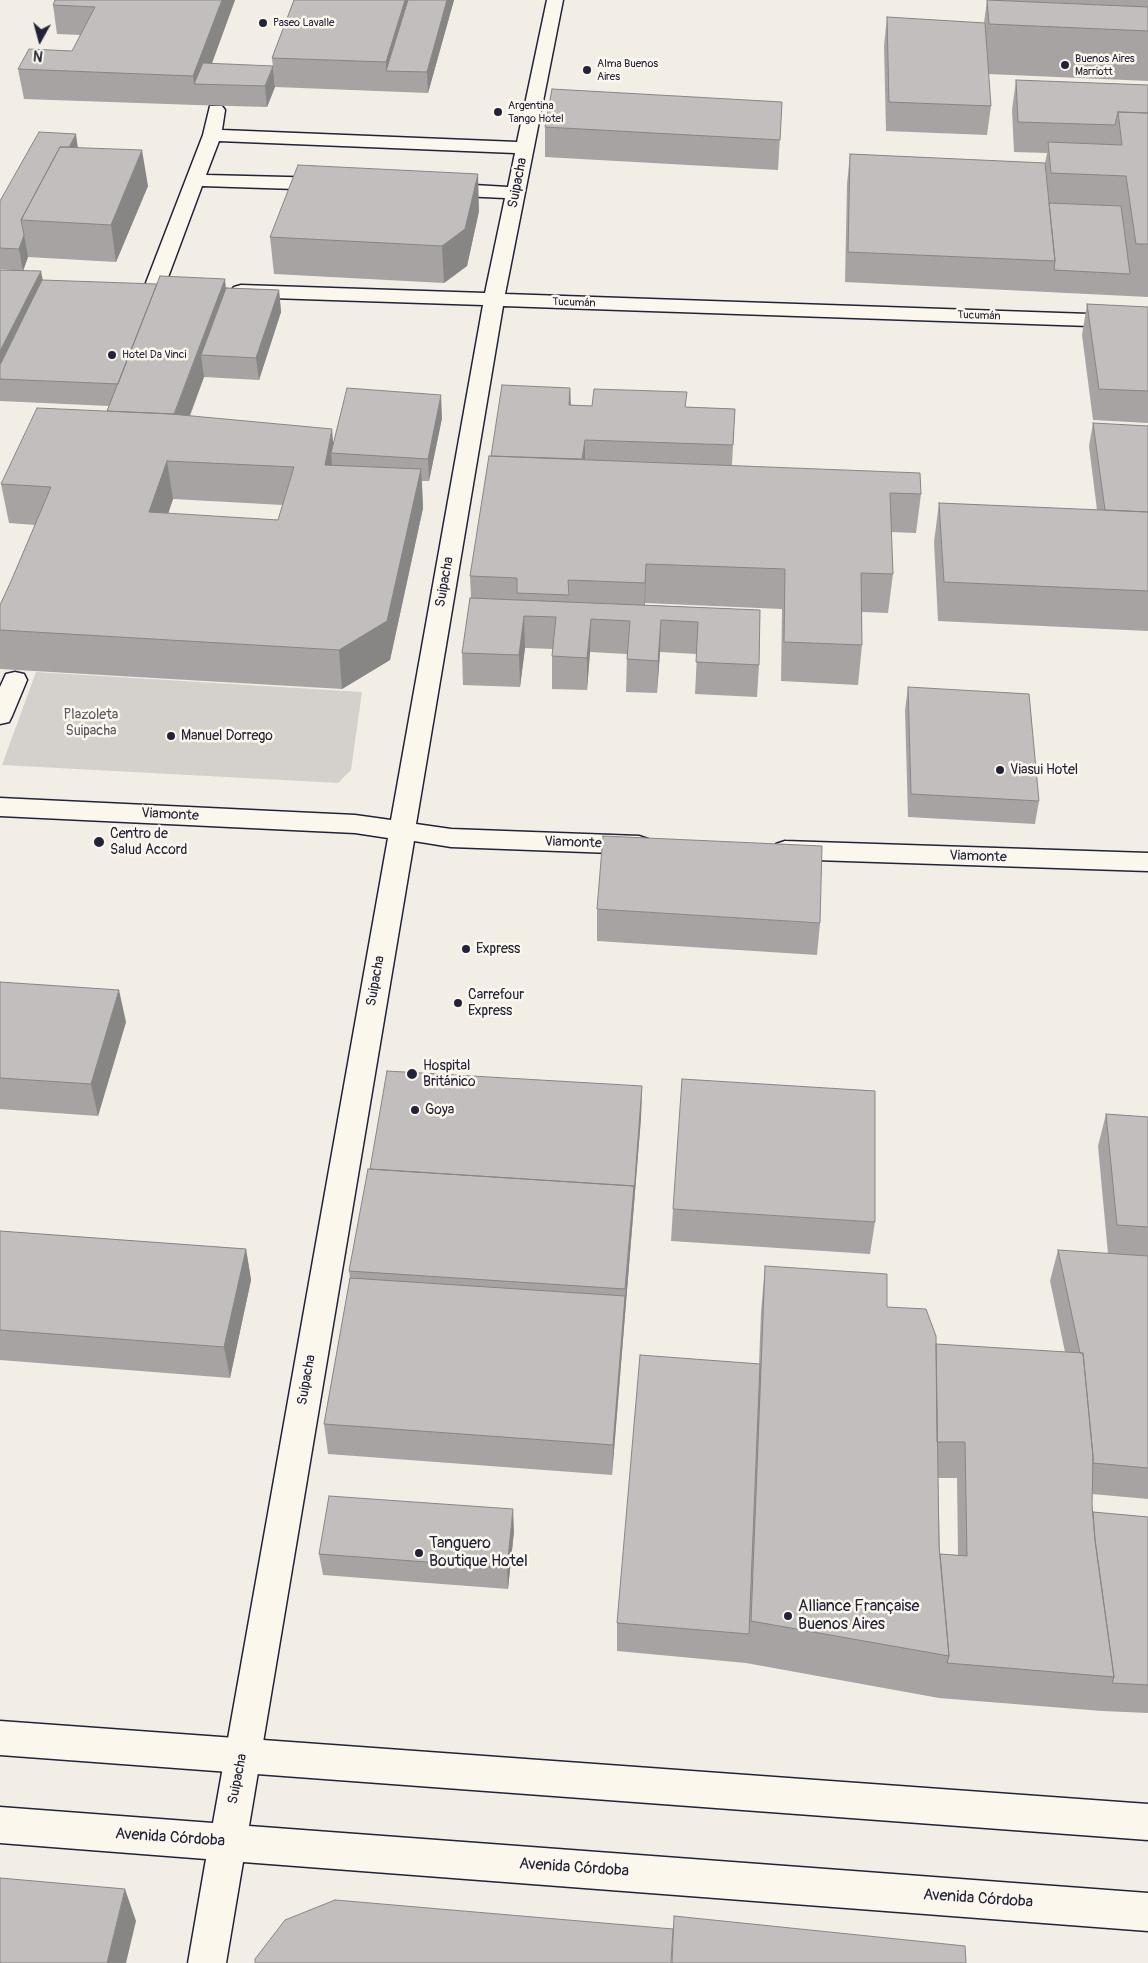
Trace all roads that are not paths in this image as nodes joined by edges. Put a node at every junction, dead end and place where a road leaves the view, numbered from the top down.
1 (555, 0) edge
2 (216, 110) edge
3 (212, 135) junction
4 (525, 148) junction
5 (271, 160) junction
6 (194, 180) junction
7 (343, 185) edge
8 (420, 188) edge
9 (517, 193) junction
10 (154, 288) edge
11 (222, 290) edge
12 (494, 300) junction
13 (1148, 322) edge
14 (15, 680) dead end
15 (0, 716) edge
16 (0, 807) edge
17 (401, 831) junction
18 (660, 846) edge
19 (760, 849) edge
20 (1148, 862) edge
21 (0, 1738) edge
22 (243, 1756) junction
23 (1148, 1822) edge
24 (0, 1825) edge
25 (226, 1842) junction
26 (1148, 1912) edge
27 (206, 1963) edge

1 - 4 street, Suipacha
2 - 3 street
3 - 5 street
3 - 6 street
4 - 5 street
4 - 9 street, Suipacha
5 - 6 street
5 - 7 street
6 - 10 street
8 - 9 street
9 - 12 street, Suipacha
11 - 12 street, Tucumán
12 - 13 street, Tucumán
12 - 17 street, Suipacha
14 - 15 street
16 - 17 street, Viamonte
17 - 18 street, Viamonte
17 - 22 street, Suipacha
19 - 20 street, Viamonte
21 - 22 street
22 - 23 street
22 - 25 street, Suipacha
24 - 25 street, Avenida Córdoba
25 - 26 street, Avenida Córdoba
25 - 27 street, Suipacha

